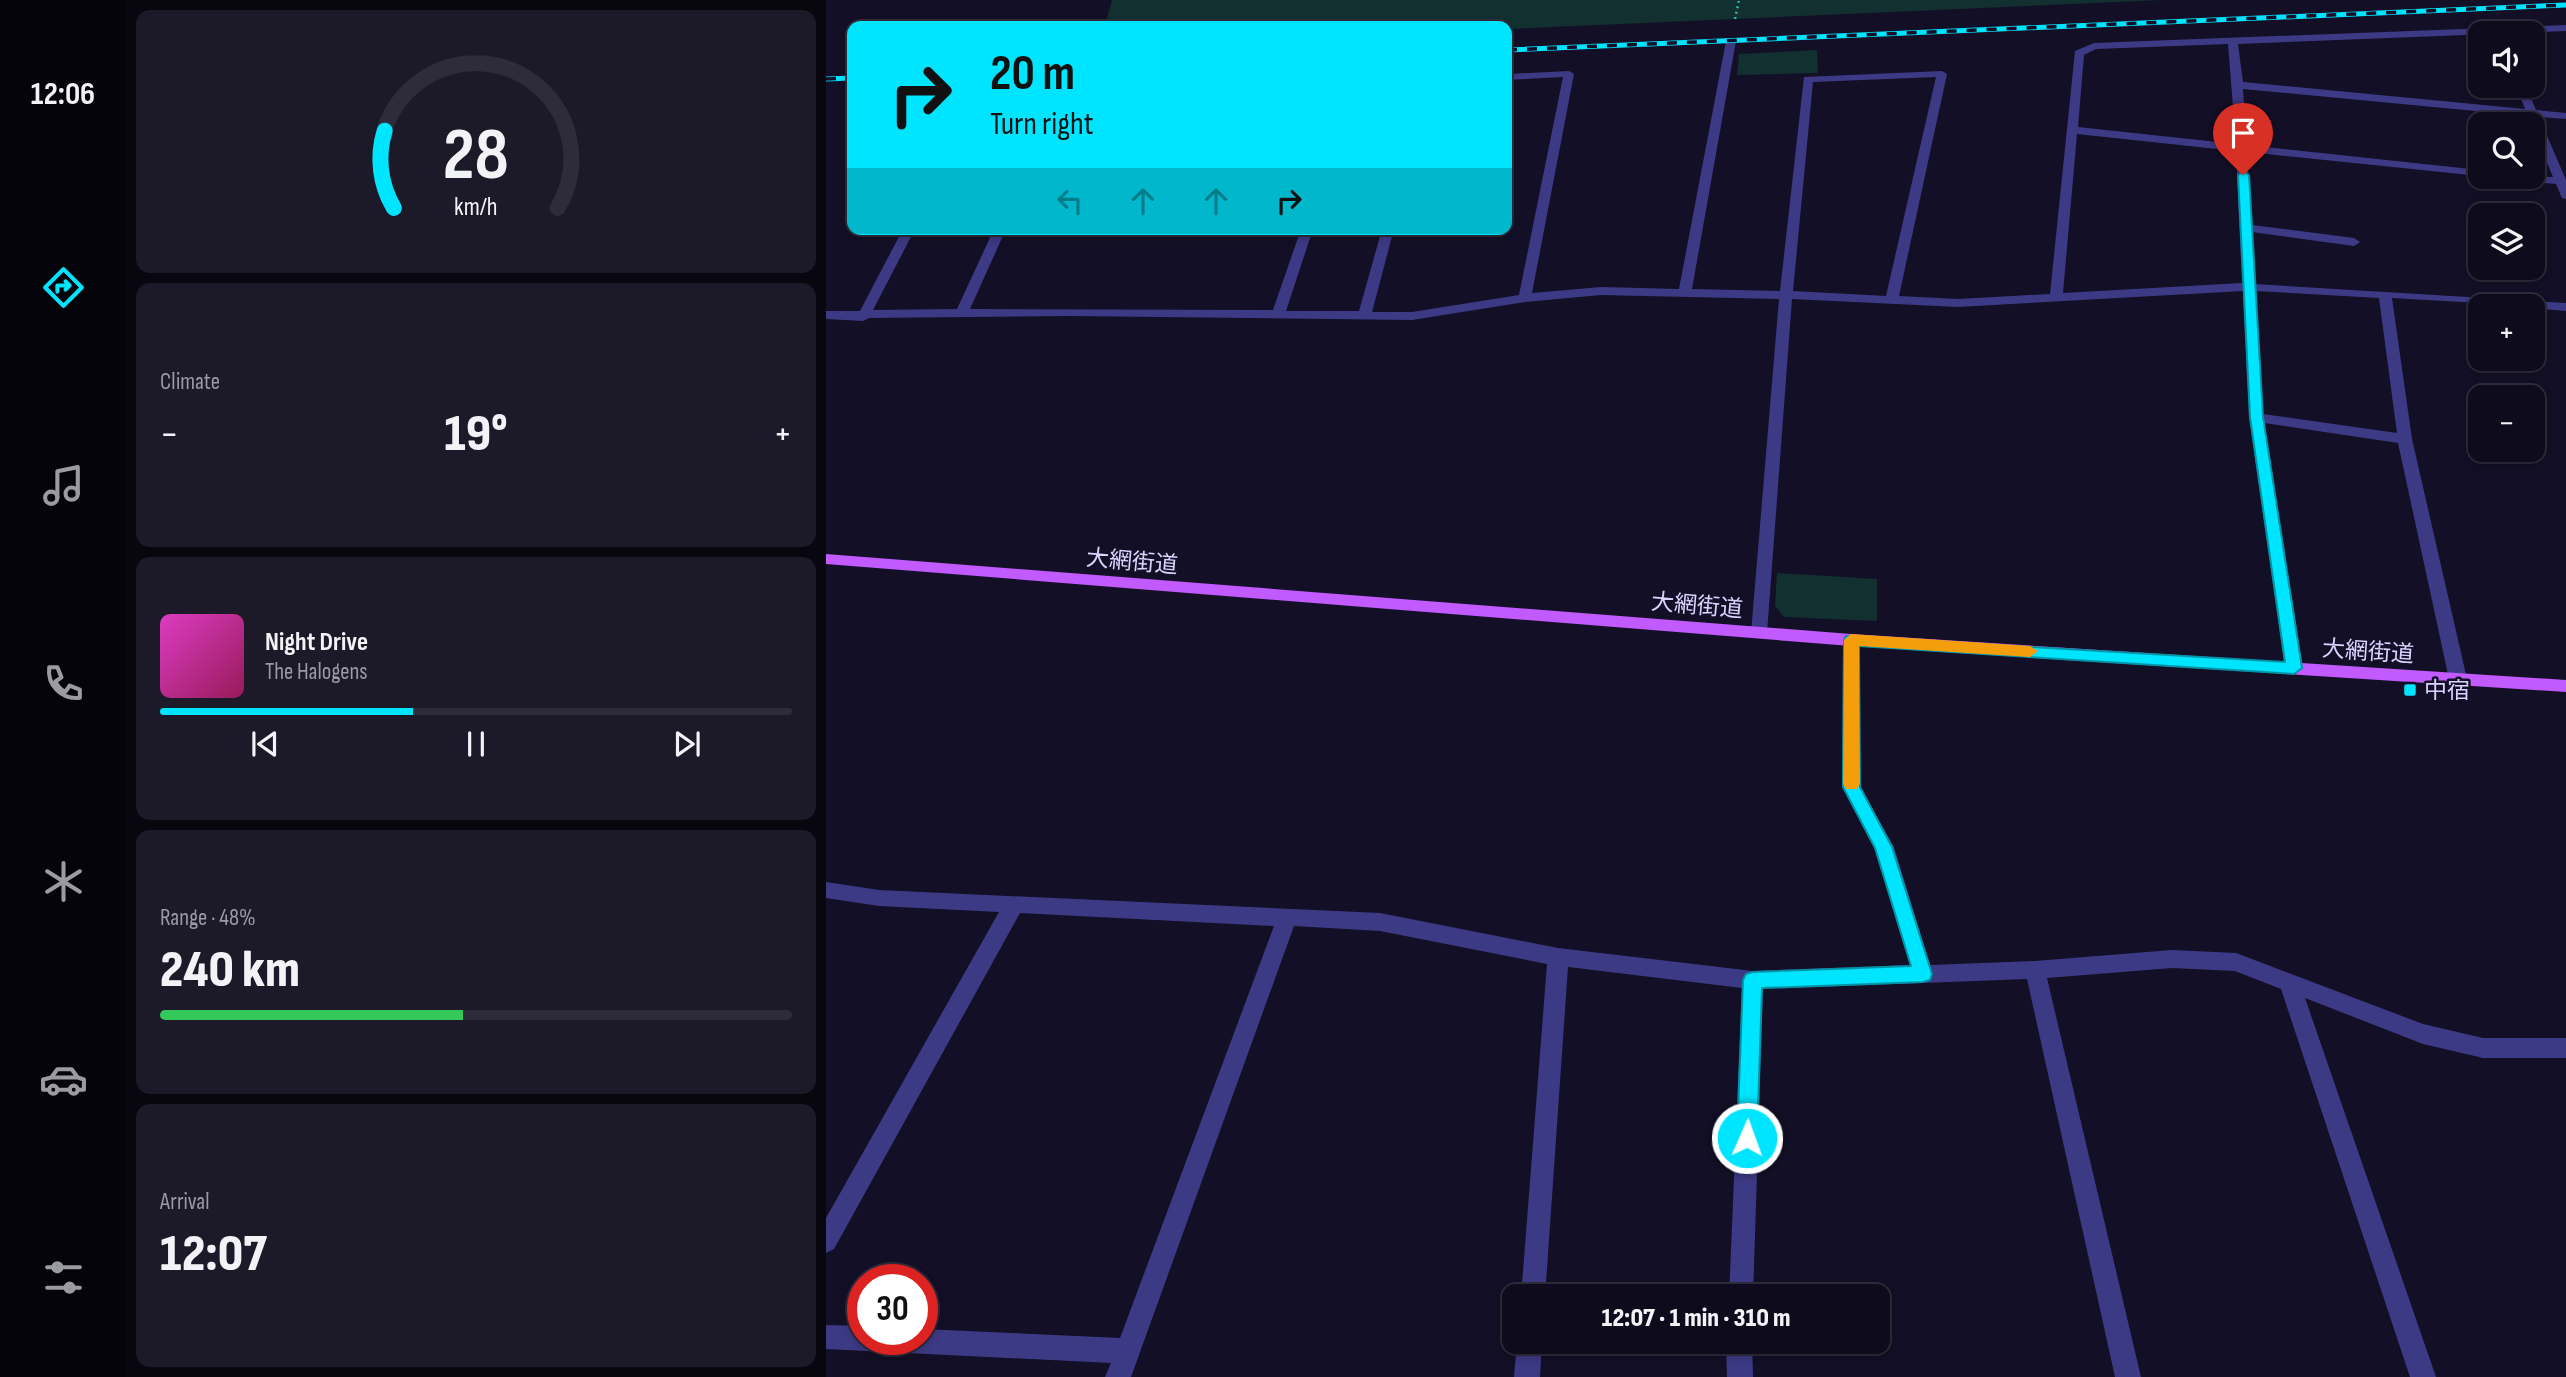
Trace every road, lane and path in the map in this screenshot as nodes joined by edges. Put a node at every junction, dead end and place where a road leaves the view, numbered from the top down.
1 (2566, 28) edge
2 (2545, 29) edge
3 (2468, 33) edge
4 (1731, 41) dead end
5 (2233, 42) junction
6 (1512, 77) edge
7 (2238, 85) junction
8 (2514, 112) edge
9 (2545, 115) edge
10 (2566, 117) edge
11 (2074, 130) junction
12 (2545, 142) edge
13 (2242, 148) junction
14 (2468, 172) edge
15 (2545, 180) edge
16 (2560, 181) junction
17 (2566, 195) edge
18 (2246, 228) junction
19 (906, 235) edge
20 (997, 235) edge
21 (1305, 235) edge
22 (1386, 235) edge
23 (2354, 242) dead end
24 (2248, 287) junction
25 (1685, 292) junction
26 (2385, 294) junction
27 (1786, 295) junction
28 (1525, 298) junction
29 (2056, 299) junction
30 (1892, 300) junction
31 (2566, 307) edge
32 (1278, 314) junction
33 (826, 315) edge
34 (961, 315) junction
35 (1364, 316) junction
36 (863, 317) junction
37 (2256, 417) junction
38 (2404, 439) junction
39 (826, 559) edge
40 (1759, 633) junction
41 (1851, 640) junction
42 (2294, 668) junction
43 (2458, 679) junction
44 (2566, 686) edge
45 (826, 890) edge
46 (1015, 903) junction
47 (1287, 918) junction
48 (1558, 957) junction
49 (2035, 970) junction
50 (1923, 974) junction
51 (1753, 980) junction
52 (2290, 984) junction
53 (2566, 1048) edge
54 (826, 1241) edge
55 (1534, 1284) edge
56 (1741, 1284) edge
57 (826, 1337) edge
58 (1128, 1352) junction
59 (1529, 1354) edge
60 (1739, 1354) edge
61 (1118, 1377) edge
62 (1527, 1377) edge
63 (1740, 1377) edge
64 (2128, 1377) edge
65 (2423, 1377) edge

1 - 2 street
3 - 5 street
4 - 25 street
5 - 7 street
5 - 11 street
6 - 28 street
7 - 8 street
7 - 13 street
9 - 10 street
11 - 13 street
11 - 29 street
12 - 16 street
13 - 14 street
13 - 18 street
15 - 16 street
16 - 17 street
18 - 23 street
18 - 24 street
19 - 36 street
20 - 34 street
21 - 32 street
22 - 35 street
24 - 26 street
24 - 29 street
24 - 37 street
25 - 27 street
25 - 28 street
26 - 31 street
26 - 38 street
27 - 30 street
27 - 30 street
27 - 40 street
28 - 35 street
29 - 30 street
32 - 34 street
32 - 35 street
33 - 36 street
34 - 36 street
37 - 38 street
37 - 42 street
38 - 43 street
39 - 40 main road, 大網街道
40 - 41 main road, 大網街道
41 - 42 main road, 大網街道
41 - 50 street
42 - 43 main road, 大網街道
43 - 44 main road, 大網街道
45 - 46 street
46 - 47 street
46 - 54 street
47 - 48 street
47 - 58 street
48 - 51 street
48 - 55 street
49 - 50 street
49 - 52 street
49 - 64 street
50 - 51 street
51 - 56 street
52 - 53 street
52 - 65 street
57 - 58 street
58 - 61 street
59 - 62 street
60 - 63 street

